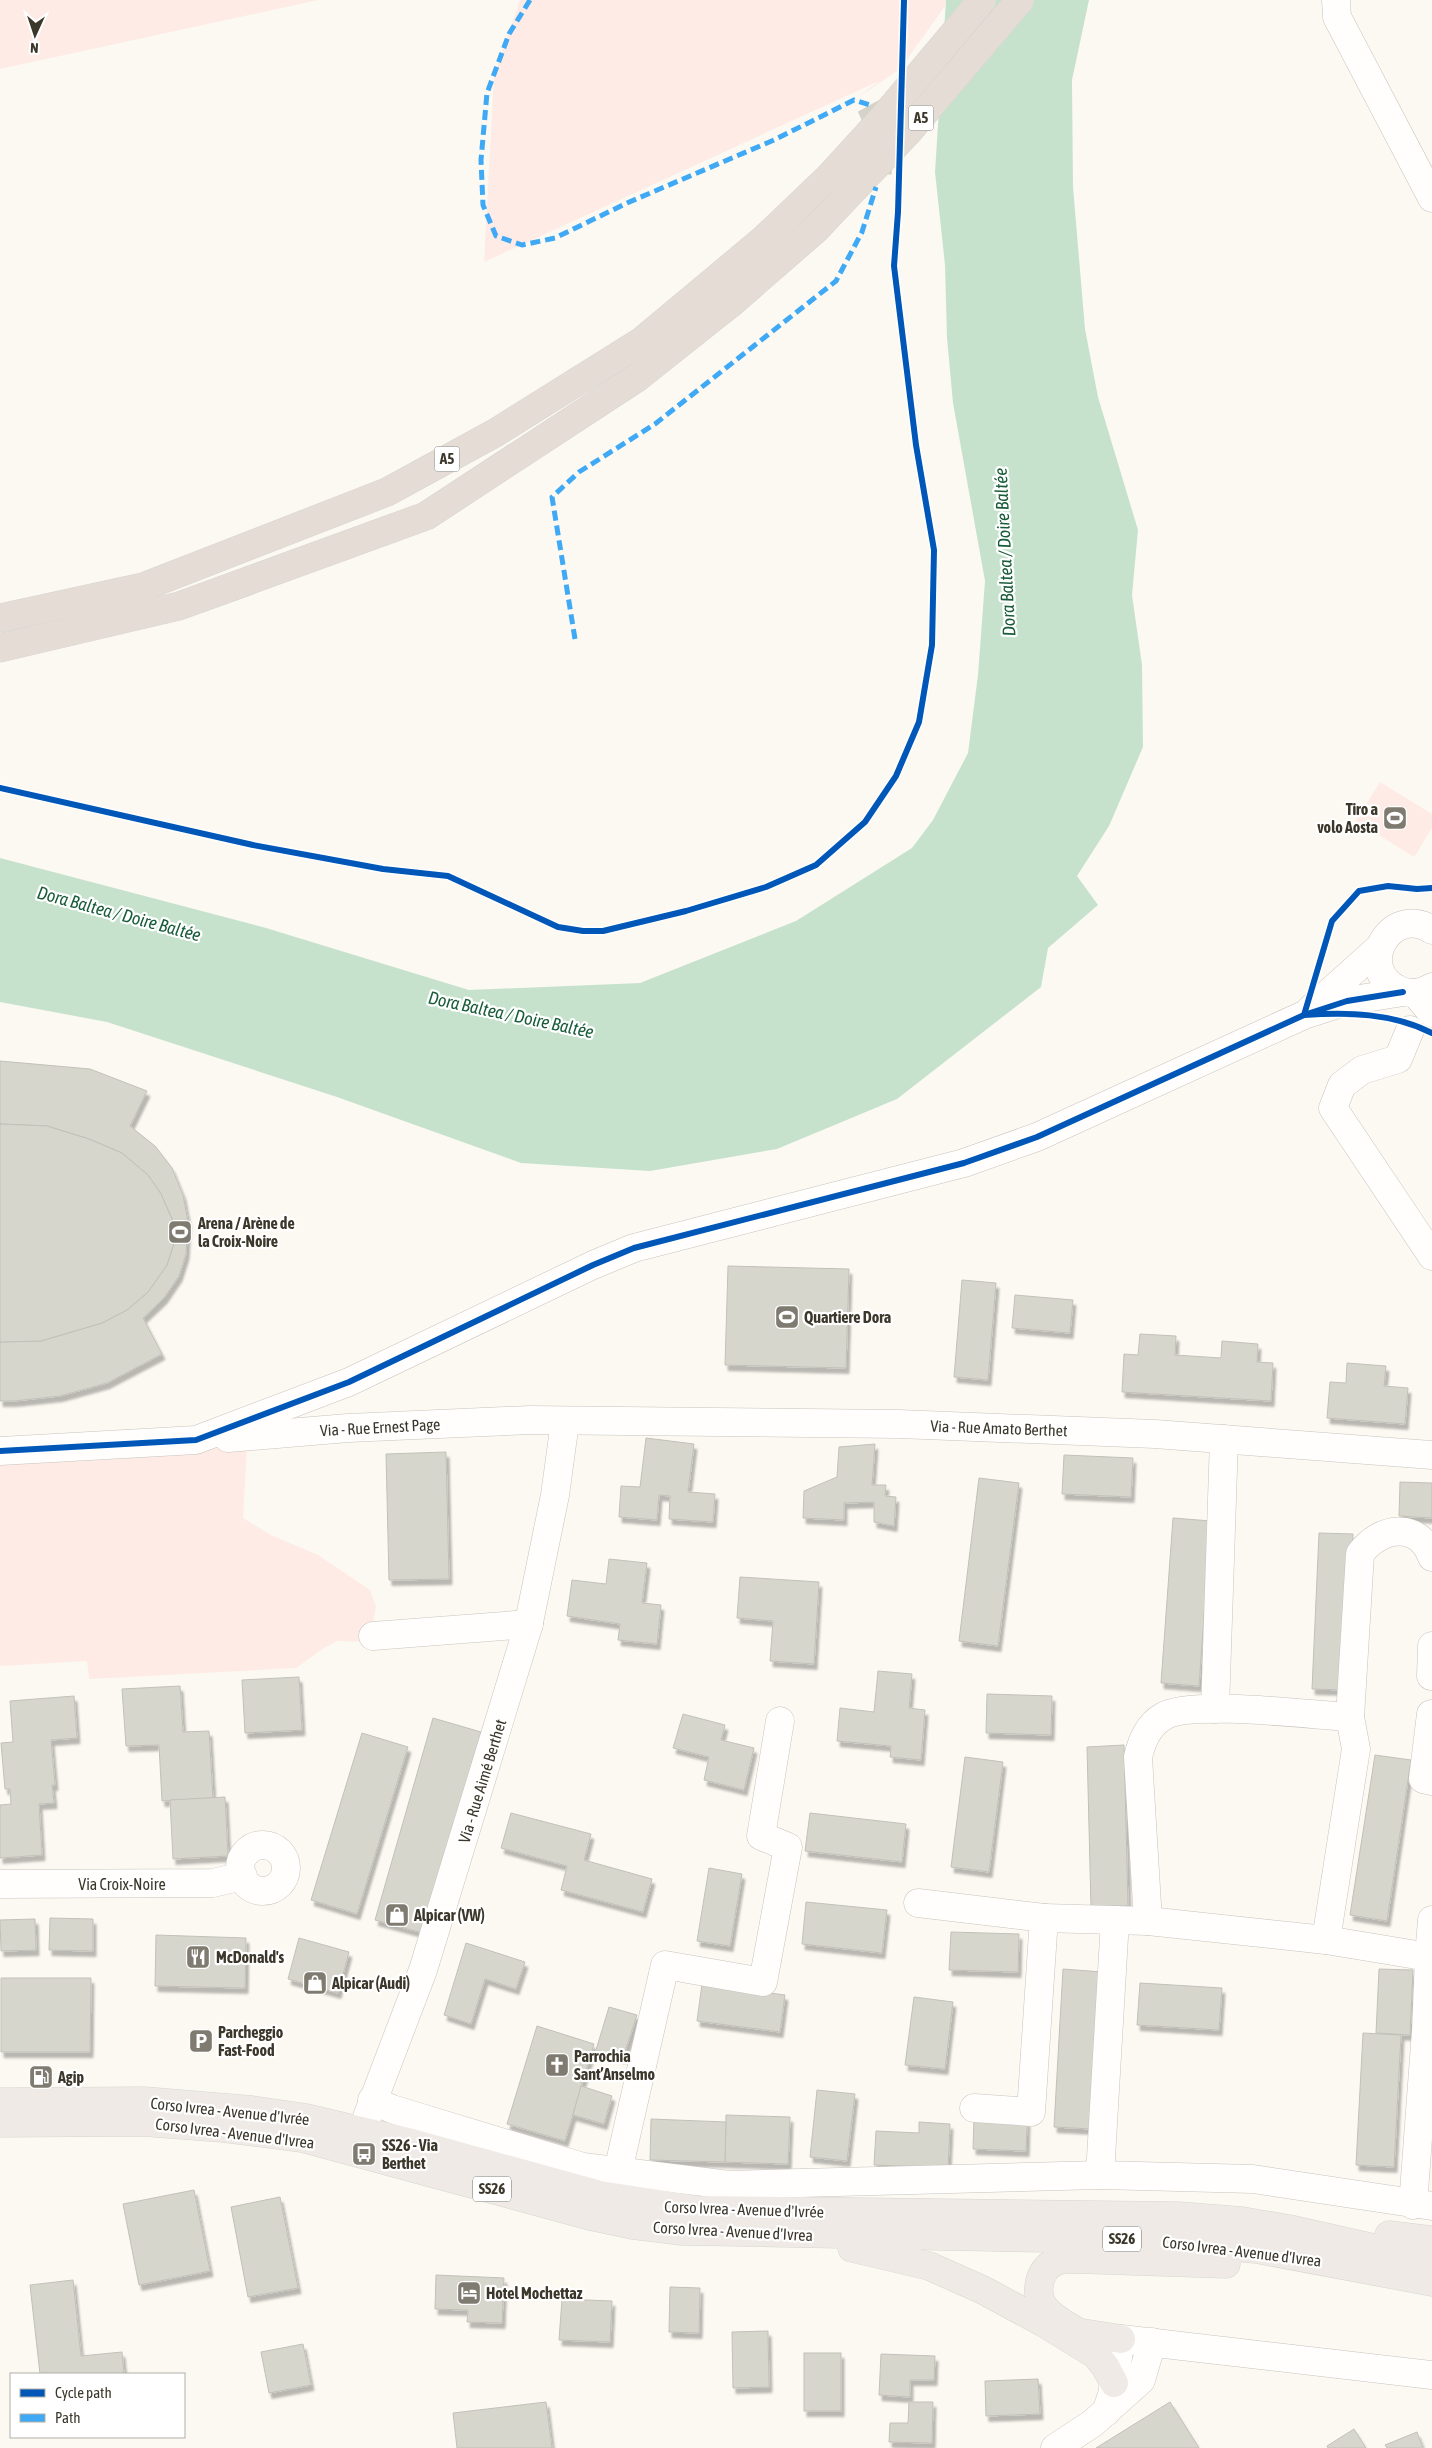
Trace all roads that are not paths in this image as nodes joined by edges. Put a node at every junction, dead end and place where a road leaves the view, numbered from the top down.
1 (982, 0) edge
2 (1020, 0) edge
3 (1336, 0) edge
4 (1432, 198) edge
5 (0, 618) edge
6 (0, 648) edge
7 (1430, 927) edge
8 (1380, 947) junction
9 (1421, 996) edge
10 (1304, 1015) junction
11 (1410, 1030) dead end
12 (1432, 1256) edge
13 (565, 1422) junction
14 (1224, 1439) junction
15 (196, 1440) junction
16 (0, 1451) edge
17 (1432, 1455) edge
18 (1432, 1557) edge
19 (529, 1624) junction
20 (373, 1636) dead end
21 (1432, 1646) edge
22 (1431, 1676) edge
23 (1215, 1709) junction
24 (1430, 1714) dead end
25 (1350, 1717) junction
26 (780, 1721) dead end
27 (1432, 1782) edge
28 (243, 1876) dead end
29 (0, 1884) edge
30 (918, 1903) dead end
31 (1044, 1918) junction
32 (1115, 1920) junction
33 (1432, 1920) edge
34 (1148, 1921) junction
35 (1326, 1940) junction
36 (1429, 1957) junction
37 (372, 2100) junction
38 (0, 2102) edge
39 (974, 2108) dead end
40 (0, 2123) edge
41 (362, 2130) junction
42 (618, 2172) junction
43 (1100, 2175) junction
44 (1423, 2205) edge
45 (1289, 2229) junction
46 (776, 2234) junction
47 (1432, 2240) edge
48 (1432, 2260) edge
49 (1356, 2266) junction
50 (1432, 2282) edge
51 (1432, 2296) edge
52 (1044, 2323) junction
53 (1079, 2333) junction
54 (1121, 2338) junction
55 (1152, 2342) junction
56 (1432, 2375) edge
57 (1114, 2383) junction
58 (1106, 2412) junction
59 (1055, 2448) edge

1 - 5 highway, A5, bridge
2 - 6 highway, A5, bridge
3 - 4 street
7 - 8 street
8 - 9 street
8 - 10 street
9 - 10 street
10 - 15 street
11 - 12 street
13 - 14 street, Via - Rue Amato Berthet
13 - 15 street, Via - Rue Ernest Page
13 - 19 street, Via - Rue Aimé Berthet
14 - 17 street, Via - Rue Amato Berthet
14 - 23 street
15 - 16 street, Via - Rue Ernest Page
18 - 25 street
19 - 20 street
19 - 37 street, Via - Rue Aimé Berthet
21 - 22 street
23 - 25 street
23 - 34 street
24 - 27 street
25 - 35 street
26 - 42 street
28 - 29 street, Via Croix-Noire
30 - 31 street
31 - 32 street
31 - 39 street
32 - 34 street
32 - 43 street
33 - 36 street
34 - 35 street
35 - 36 street
36 - 44 street
37 - 41 street, Via - Rue Aimé Berthet
37 - 42 street
38 - 41 main road, Corso Ivrea - Avenue d'Ivrée
40 - 46 main road, Corso Ivrea - Avenue d'Ivrea / SS26
41 - 45 main road, Corso Ivrea - Avenue d'Ivrée
42 - 43 street
43 - 44 street
45 - 47 main road
45 - 48 main road, Corso Ivrea - Avenue d'Ivrea
46 - 49 main road, Corso Ivrea - Avenue d'Ivrea / SS26
46 - 52 main road
49 - 50 main road, SS26
49 - 51 main road
49 - 53 main road
52 - 53 main road
52 - 57 main road
53 - 54 main road
54 - 55 street
54 - 57 street
55 - 56 street
55 - 58 street
57 - 58 street
58 - 59 street

